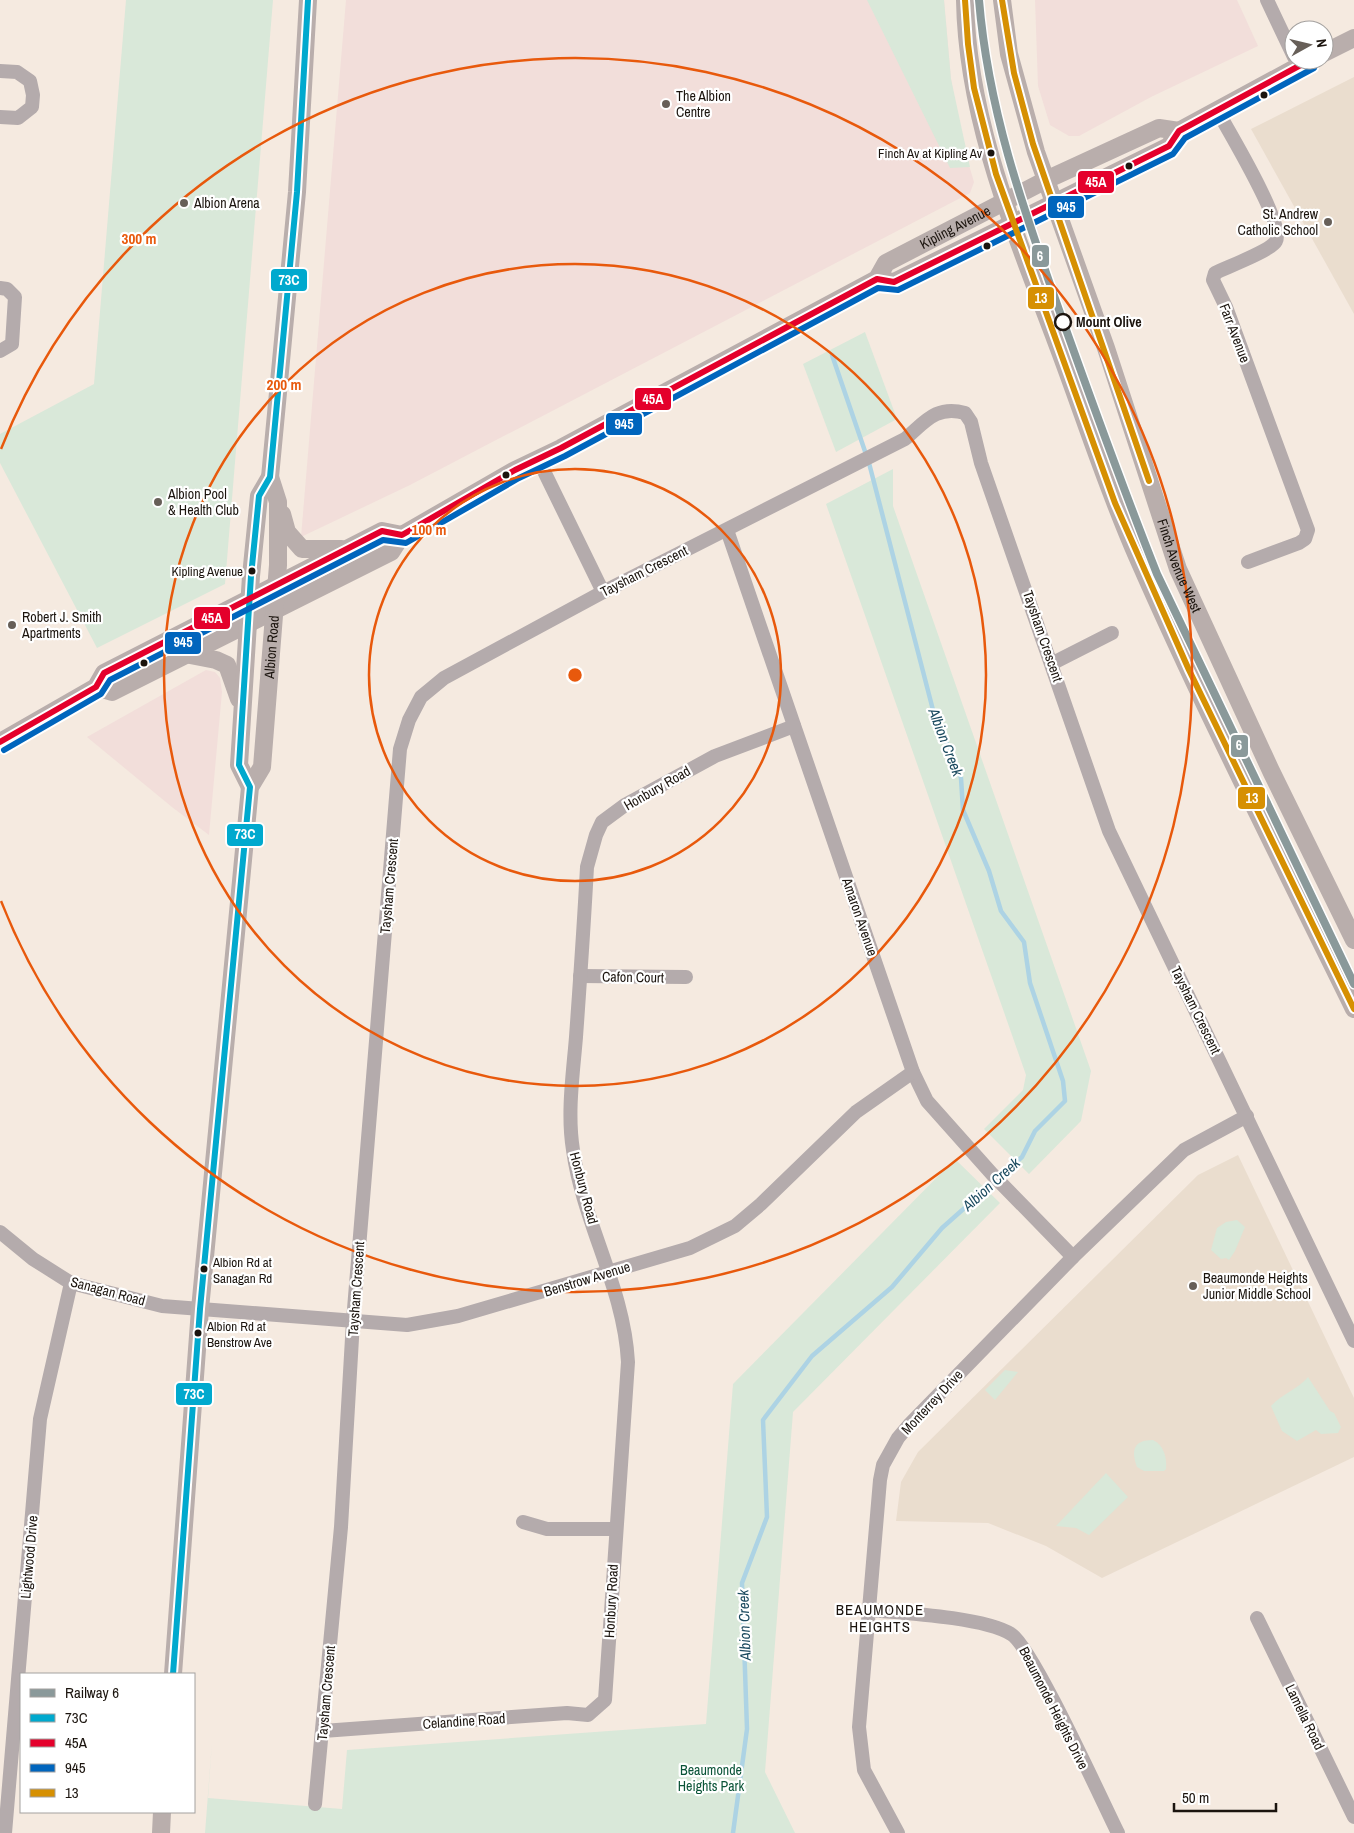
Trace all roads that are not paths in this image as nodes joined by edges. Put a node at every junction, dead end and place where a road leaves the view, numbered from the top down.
1 (308, 0) edge
2 (965, 0) edge
3 (1002, 0) edge
4 (1267, 0) edge
5 (1284, 32) edge
6 (1354, 38) edge
7 (1334, 48) edge
8 (0, 70) edge
9 (1284, 70) edge
10 (1217, 110) junction
11 (0, 117) edge
12 (1179, 131) junction
13 (1046, 180) junction
14 (1005, 202) junction
15 (1054, 204) junction
16 (1012, 224) junction
17 (877, 279) junction
18 (0, 288) edge
19 (0, 351) edge
20 (538, 459) junction
21 (270, 477) junction
22 (278, 502) junction
23 (727, 530) junction
24 (402, 535) junction
25 (348, 549) junction
26 (1248, 562) dead end
27 (277, 584) junction
28 (603, 592) junction
29 (251, 597) junction
30 (276, 610) junction
31 (249, 622) junction
32 (1112, 633) dead end
33 (185, 654) junction
34 (1053, 663) junction
35 (96, 688) junction
36 (242, 707) junction
37 (794, 726) junction
38 (0, 742) edge
39 (250, 787) junction
40 (1354, 940) edge
41 (580, 976) junction
42 (686, 977) dead end
43 (1354, 1008) edge
44 (913, 1072) junction
45 (1247, 1116) junction
46 (0, 1232) edge
47 (1073, 1257) junction
48 (608, 1273) junction
49 (71, 1283) junction
50 (200, 1309) junction
51 (353, 1321) junction
52 (1354, 1341) edge
53 (523, 1522) dead end
54 (615, 1529) junction
55 (869, 1610) junction
56 (1257, 1618) dead end
57 (173, 1673) edge
58 (601, 1705) joint
59 (323, 1731) junction
60 (315, 1804) dead end
61 (162, 1813) edge
62 (1354, 1816) edge
63 (5, 1833) edge
64 (161, 1833) edge
65 (898, 1833) edge
66 (1118, 1833) edge

1 - 21 main road, Albion Road
2 - 14 main road
3 - 13 main road, Finch Avenue West
4 - 5 street
6 - 7 main road
8 - 11 street
9 - 10 main road, Kipling Avenue
10 - 12 main road, Kipling Avenue
10 - 26 street, Farr Avenue
12 - 13 main road, Kipling Avenue
12 - 15 main road, Kipling Avenue
13 - 14 main road, Kipling Avenue
13 - 15 main road, Finch Avenue West
14 - 16 main road
14 - 17 main road, Kipling Avenue
15 - 16 main road, Kipling Avenue
15 - 40 main road, Finch Avenue West
16 - 17 main road, Kipling Avenue
16 - 43 main road
17 - 20 main road, Kipling Avenue
18 - 19 street
20 - 24 main road, Kipling Avenue
20 - 28 street
21 - 22 main road, Albion Road
21 - 29 main road, Albion Road
22 - 25 main road
22 - 27 main road, Albion Road
23 - 28 street, Taysham Crescent
23 - 34 street, Taysham Crescent
23 - 37 street, Amaron Avenue
24 - 25 main road, Kipling Avenue
24 - 30 main road, Kipling Avenue
25 - 27 main road, Kipling Avenue
27 - 29 main road, Kipling Avenue
27 - 30 main road, Albion Road
28 - 51 street, Taysham Crescent
29 - 31 main road, Albion Road
29 - 35 main road, Kipling Avenue
30 - 31 main road, Kipling Avenue
30 - 39 main road, Albion Road
31 - 33 main road, Kipling Avenue
31 - 36 main road, Albion Road
32 - 34 street
33 - 35 main road, Kipling Avenue
33 - 36 main road
34 - 45 street, Taysham Crescent
35 - 38 main road, Kipling Avenue
36 - 39 main road, Albion Road
37 - 41 street, Honbury Road
37 - 44 street, Amaron Avenue
39 - 50 main road, Albion Road
41 - 42 street, Cafon Court
41 - 48 street, Honbury Road
44 - 47 street, Amaron Avenue
44 - 48 street, Benstrow Avenue
45 - 47 street, Monterrey Drive
45 - 52 street, Taysham Crescent
46 - 49 street, Sanagan Road
47 - 55 street, Monterrey Drive
48 - 51 street, Benstrow Avenue
48 - 54 street, Honbury Road
49 - 50 street, Sanagan Road
49 - 63 street, Lightwood Drive
50 - 51 street, Benstrow Avenue
50 - 57 main road, Albion Road
51 - 59 street, Taysham Crescent
53 - 54 street
54 - 58 street, Honbury Road
55 - 65 street, Monterrey Drive
55 - 66 street, Beaumonde Heights Drive
56 - 62 street, Lamella Road
58 - 59 street, Celandine Road
59 - 60 street, Taysham Crescent
61 - 64 main road

